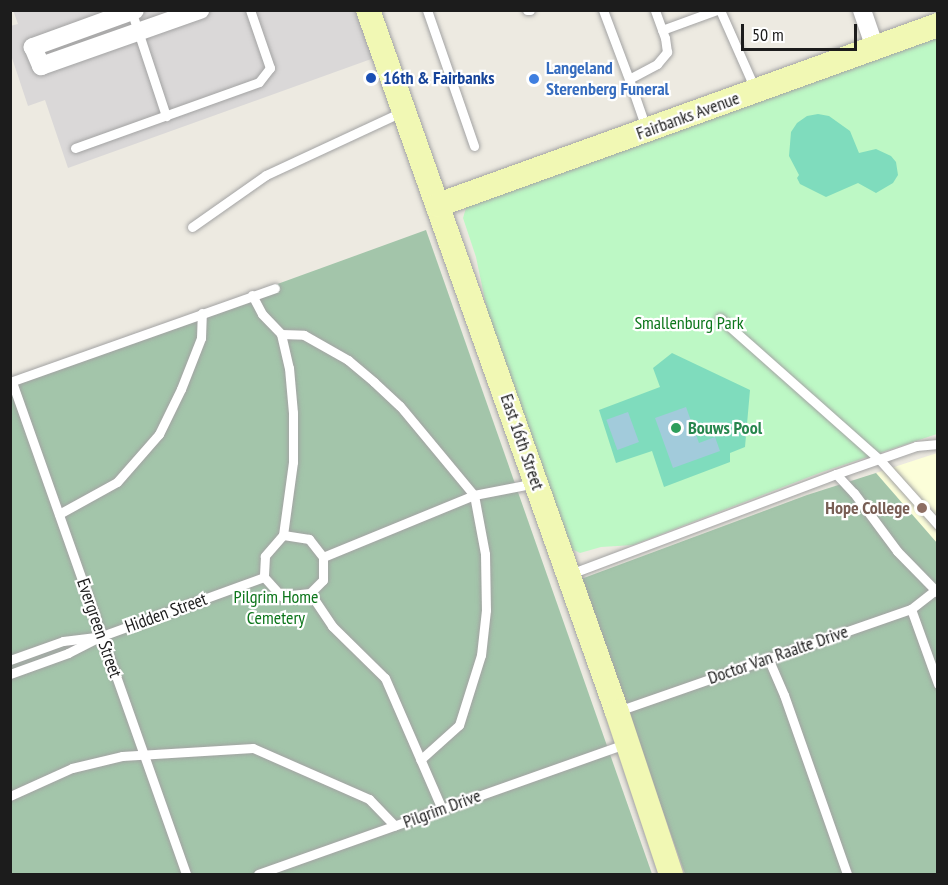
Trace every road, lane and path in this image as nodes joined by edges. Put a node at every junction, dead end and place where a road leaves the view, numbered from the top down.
1 (200, 10) edge
2 (250, 10) edge
3 (368, 10) edge
4 (426, 10) edge
5 (603, 10) edge
6 (656, 10) edge
7 (718, 10) edge
8 (862, 10) edge
9 (132, 11) edge
10 (938, 25) edge
11 (662, 30) junction
12 (138, 32) junction
13 (875, 47) junction
14 (629, 79) junction
15 (756, 91) junction
16 (404, 111) junction
17 (165, 116) junction
18 (647, 131) junction
19 (474, 146) dead end
20 (75, 148) dead end
21 (438, 205) junction
22 (192, 227) dead end
23 (275, 288) dead end
24 (252, 295) junction
25 (202, 313) junction
26 (720, 318) dead end
27 (281, 334) junction
28 (11, 382) edge
29 (938, 444) edge
30 (879, 459) junction
31 (836, 474) junction
32 (536, 483) junction
33 (474, 495) junction
34 (59, 514) junction
35 (938, 525) edge
36 (283, 535) junction
37 (323, 557) junction
38 (568, 575) junction
39 (264, 577) junction
40 (936, 592) edge
41 (310, 593) junction
42 (911, 609) junction
43 (102, 636) junction
44 (768, 658) junction
45 (10, 660) edge
46 (10, 674) edge
47 (938, 684) edge
48 (617, 712) junction
49 (627, 743) junction
50 (144, 755) junction
51 (420, 760) junction
52 (10, 796) edge
53 (442, 809) junction
54 (395, 826) junction
55 (186, 874) edge
56 (258, 874) edge
57 (671, 874) edge
58 (847, 874) edge

1 - 12 street
2 - 17 lane
3 - 16 main road, East 16th Street
4 - 19 lane
5 - 14 lane
6 - 11 lane
7 - 11 lane
7 - 15 lane
8 - 13 street
9 - 12 lane
9 - 12 street
10 - 13 main road, Fairbanks Avenue
11 - 14 lane
12 - 17 lane
13 - 15 main road, Fairbanks Avenue
14 - 18 lane
15 - 18 main road, Fairbanks Avenue
16 - 21 main road, East 16th Street
16 - 22 lane
17 - 20 lane
18 - 21 main road, Fairbanks Avenue
21 - 32 main road, East 16th Street
23 - 24 lane
24 - 25 lane
24 - 27 lane
25 - 28 lane
25 - 34 lane
26 - 30 lane
27 - 33 lane
27 - 36 lane
28 - 34 lane, Evergreen Street
29 - 30 lane
30 - 31 lane
30 - 35 lane
31 - 38 lane
31 - 40 lane
32 - 33 lane
32 - 38 main road, East 16th Street
33 - 37 lane
33 - 51 lane
34 - 43 lane, Evergreen Street
36 - 37 lane
36 - 39 lane
37 - 41 lane
38 - 48 main road, East 16th Street
39 - 41 lane
39 - 43 lane, Hidden Street
40 - 42 lane, Doctor Van Raalte Drive
41 - 51 lane
42 - 44 lane, Doctor Van Raalte Drive
42 - 47 lane
43 - 45 lane, Hidden Street
43 - 46 lane, Hidden Street
43 - 50 lane, Evergreen Street
44 - 48 lane, Doctor Van Raalte Drive
44 - 58 lane
48 - 49 main road, East 16th Street
49 - 53 lane, Pilgrim Drive
49 - 57 main road, East 16th Street
50 - 52 lane
50 - 54 lane
50 - 55 lane, Evergreen Street
51 - 53 lane
53 - 54 lane, Pilgrim Drive
54 - 56 lane, Pilgrim Drive

